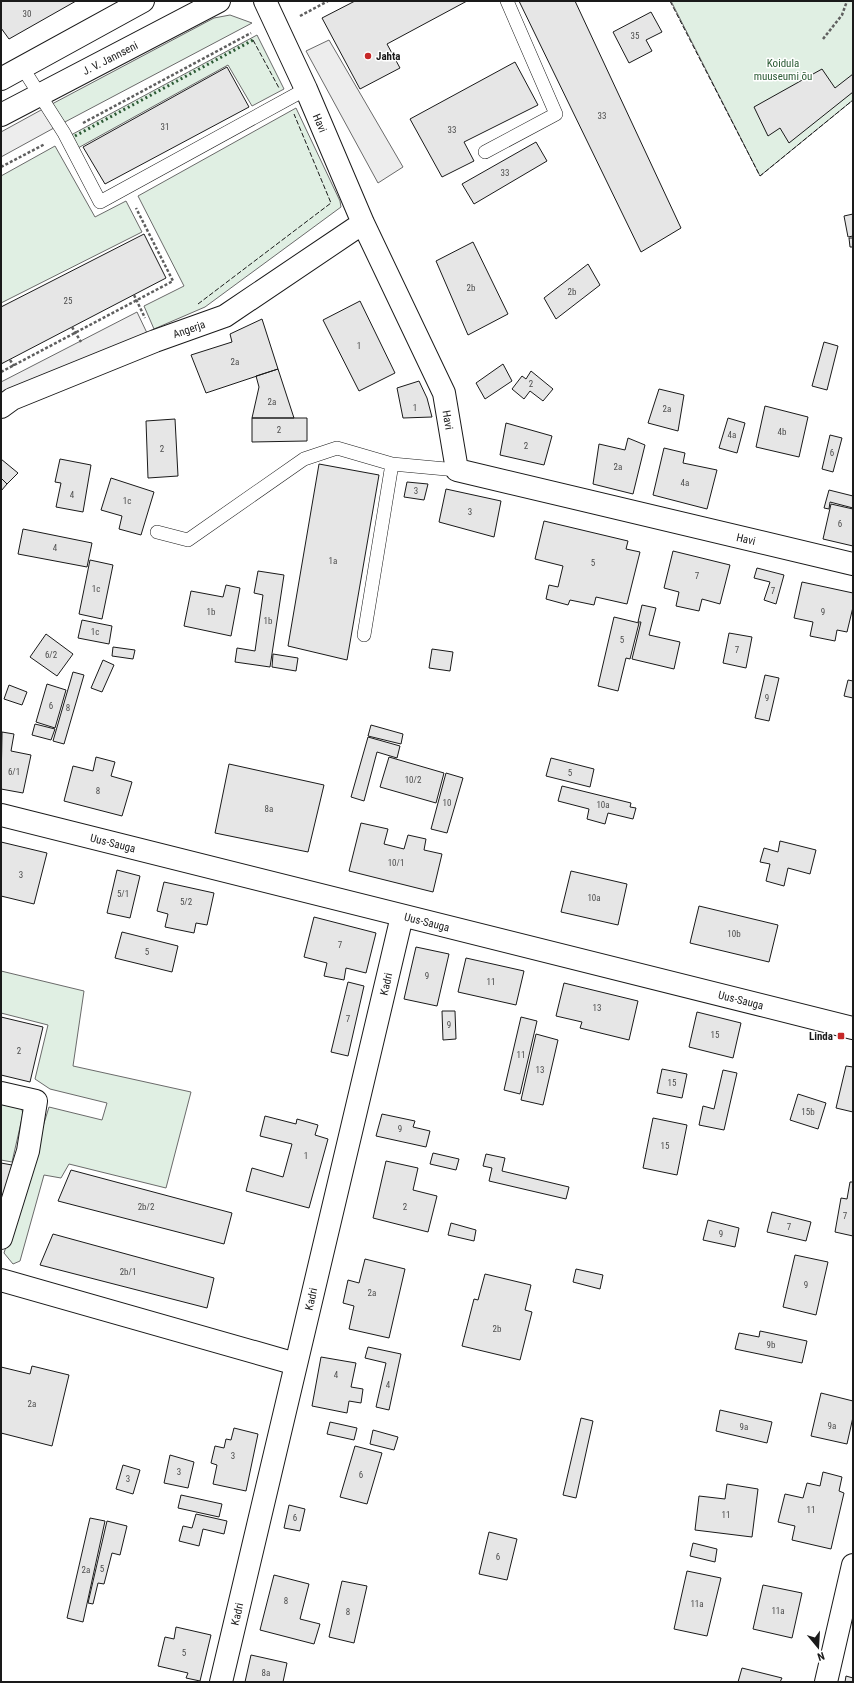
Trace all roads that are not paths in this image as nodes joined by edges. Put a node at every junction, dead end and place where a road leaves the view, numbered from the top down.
1 (143, 1) edge
2 (218, 1) edge
3 (265, 1) edge
4 (507, 1) edge
5 (22, 67) junction
6 (1, 79) edge
7 (306, 89) junction
8 (39, 94) junction
9 (1, 115) edge
10 (485, 152) dead end
11 (363, 223) junction
12 (1, 407) edge
13 (392, 464) junction
14 (457, 470) junction
15 (157, 532) dead end
16 (853, 564) edge
17 (364, 635) dead end
18 (1, 815) edge
19 (402, 916) junction
20 (853, 1028) edge
21 (1, 1093) edge
22 (2, 1232) edge
23 (1, 1280) edge
24 (296, 1364) junction
25 (853, 1566) edge
26 (221, 1682) edge
27 (826, 1682) edge

1 - 5 street
2 - 8 street, J. V. Jannseni
3 - 7 street, Havi
4 - 10 lane
5 - 6 street
5 - 8 lane
7 - 8 lane
7 - 11 street, Havi
8 - 9 street, J. V. Jannseni
11 - 12 street, Angerja
11 - 14 street, Havi
13 - 14 lane
13 - 15 lane
13 - 17 lane
14 - 16 street, Havi
18 - 19 street, Uus-Sauga
19 - 20 street, Uus-Sauga
19 - 24 street, Kadri
21 - 22 street
23 - 24 street
24 - 26 street, Kadri
25 - 27 street

